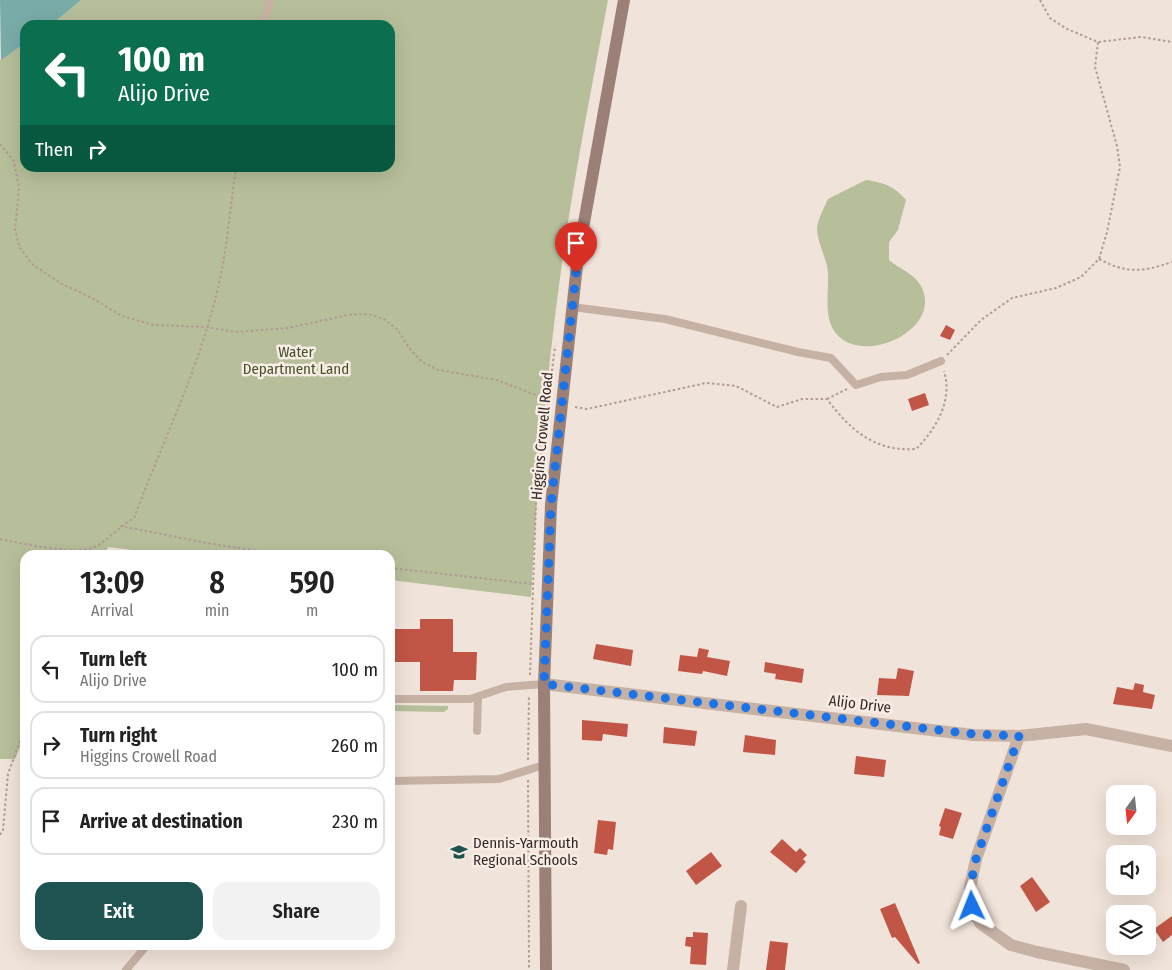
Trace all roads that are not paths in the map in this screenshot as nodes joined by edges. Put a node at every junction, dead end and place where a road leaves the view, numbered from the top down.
1 (270, 0) edge
2 (624, 0) edge
3 (264, 20) edge
4 (572, 307) junction
5 (941, 361) road end
6 (544, 684) junction
7 (478, 697) junction
8 (395, 699) edge
9 (477, 732) dead end
10 (1019, 736) junction
11 (1172, 746) edge
12 (544, 765) junction
13 (395, 781) edge
14 (741, 906) dead end
15 (143, 950) edge
16 (126, 970) edge
17 (546, 970) edge
18 (733, 970) edge
19 (1124, 970) edge

1 - 3 lane
2 - 4 main road, Higgins Crowell Road
4 - 5 lane
4 - 6 main road, Higgins Crowell Road
6 - 7 lane
6 - 10 street, Alijo Drive
6 - 12 main road, Higgins Crowell Road
7 - 8 lane
7 - 9 lane
10 - 11 street, Alijo Drive
10 - 19 street
12 - 13 lane
12 - 17 main road, Higgins Crowell Road
14 - 18 street
15 - 16 lane

